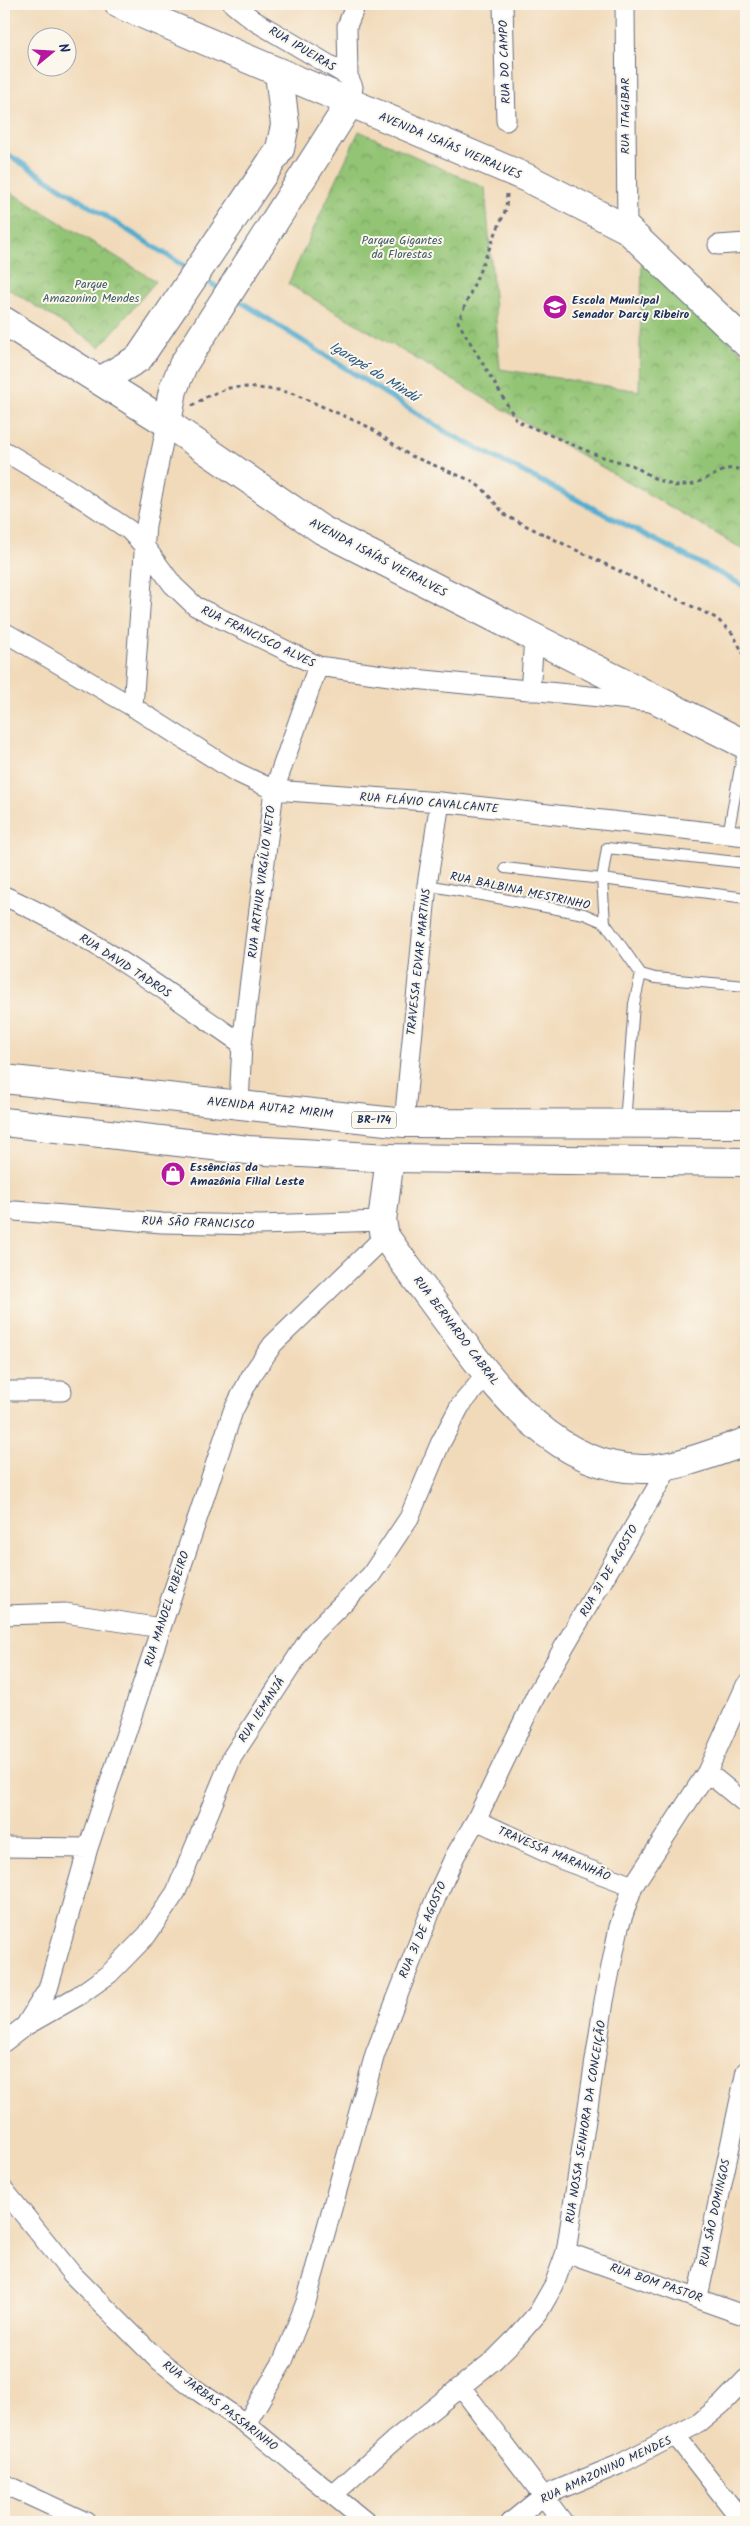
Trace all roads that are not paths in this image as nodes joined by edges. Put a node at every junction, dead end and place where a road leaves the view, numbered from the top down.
1 (119, 4) edge
2 (233, 4) edge
3 (356, 4) edge
4 (503, 4) edge
5 (625, 4) edge
6 (279, 73) junction
7 (348, 76) junction
8 (350, 103) junction
9 (506, 121) dead end
10 (627, 229) junction
11 (746, 243) edge
12 (718, 245) dead end
13 (4, 321) edge
14 (746, 343) edge
15 (100, 381) junction
16 (167, 423) junction
17 (4, 451) edge
18 (145, 547) junction
19 (4, 632) edge
20 (534, 639) junction
21 (318, 666) junction
22 (530, 690) junction
23 (658, 702) junction
24 (133, 706) junction
25 (745, 745) edge
26 (274, 790) junction
27 (440, 802) junction
28 (737, 835) edge
29 (746, 863) edge
30 (505, 868) dead end
31 (602, 879) junction
32 (427, 885) junction
33 (4, 896) edge
34 (746, 898) edge
35 (604, 924) junction
36 (640, 974) junction
37 (746, 986) edge
38 (242, 1044) junction
39 (4, 1079) edge
40 (239, 1104) junction
41 (4, 1122) edge
42 (404, 1123) junction
43 (625, 1123) junction
44 (746, 1124) edge
45 (390, 1158) junction
46 (746, 1162) edge
47 (15, 1211) dead end
48 (383, 1228) junction
49 (486, 1374) junction
50 (4, 1391) edge
51 (62, 1391) dead end
52 (746, 1442) edge
53 (670, 1465) junction
54 (4, 1615) edge
55 (161, 1628) junction
56 (746, 1685) edge
57 (707, 1772) junction
58 (746, 1804) edge
59 (476, 1820) junction
60 (4, 1847) edge
61 (88, 1848) junction
62 (633, 1886) junction
63 (25, 2026) junction
64 (4, 2042) edge
65 (746, 2071) edge
66 (4, 2190) edge
67 (566, 2252) junction
68 (698, 2297) junction
69 (746, 2316) edge
70 (746, 2379) edge
71 (461, 2387) junction
72 (246, 2424) junction
73 (676, 2436) junction
74 (4, 2484) edge
75 (334, 2494) junction
76 (543, 2496) junction
77 (86, 2522) edge
78 (366, 2522) edge
79 (511, 2522) edge
80 (563, 2522) edge
81 (743, 2522) edge

1 - 6 main road, AVENIDA ISAÍAS VIEIRALVES
2 - 7 street, RUA IPUEIRAS
3 - 7 street
4 - 9 street, RUA DO CAMPO
5 - 10 street, RUA ITAGIBAR
6 - 8 main road, AVENIDA ISAÍAS VIEIRALVES
6 - 15 main road
7 - 8 street, RUA IPUEIRAS
8 - 10 main road, AVENIDA ISAÍAS VIEIRALVES
8 - 16 main road
10 - 14 main road, AVENIDA ISAÍAS VIEIRALVES
11 - 12 street
13 - 15 main road, AVENIDA ISAÍAS VIEIRALVES
15 - 16 main road, AVENIDA ISAÍAS VIEIRALVES
16 - 18 street
16 - 20 main road, AVENIDA ISAÍAS VIEIRALVES
17 - 18 street, RUA FRANCISCO ALVES
18 - 21 street, RUA FRANCISCO ALVES
18 - 24 street
19 - 24 street, RUA FLÁVIO CAVALCANTE
20 - 22 street
20 - 23 main road, AVENIDA ISAÍAS VIEIRALVES
21 - 22 street, RUA FRANCISCO ALVES
21 - 26 street, RUA ARTHUR VIRGÍLIO NETO
22 - 23 street, RUA FRANCISCO ALVES
23 - 25 main road, AVENIDA ISAÍAS VIEIRALVES
24 - 26 street, RUA FLÁVIO CAVALCANTE
25 - 28 lane
26 - 27 street, RUA FLÁVIO CAVALCANTE
26 - 38 street, RUA ARTHUR VIRGÍLIO NETO
27 - 28 street, RUA FLÁVIO CAVALCANTE
27 - 32 street, TRAVESSA EDVAR MARTINS
29 - 31 lane
30 - 31 lane
31 - 34 lane
31 - 35 lane
32 - 35 lane, RUA BALBINA MESTRINHO
32 - 42 street, TRAVESSA EDVAR MARTINS
33 - 38 street, RUA DAVID TADROS
35 - 36 lane, RUA BALBINA MESTRINHO
36 - 37 lane
36 - 43 lane
38 - 40 street, RUA ARTHUR VIRGÍLIO NETO
39 - 40 main road, AVENIDA AUTAZ MIRIM / BR-174
40 - 42 main road, AVENIDA AUTAZ MIRIM / BR-174
41 - 45 main road
42 - 43 main road, AVENIDA AUTAZ MIRIM / BR-174
43 - 44 main road, AVENIDA AUTAZ MIRIM / BR-174
45 - 46 main road
45 - 48 main road
47 - 48 street, RUA SÃO FRANCISCO
48 - 49 main road, RUA BERNARDO CABRAL
48 - 55 street, RUA MANOEL RIBEIRO
49 - 53 main road, RUA BERNARDO CABRAL
49 - 63 street, RUA IEMANJÁ
50 - 51 street
52 - 53 main road, RUA BERNARDO CABRAL
53 - 59 street, RUA 31 DE AGOSTO
54 - 55 street
55 - 61 street, RUA MANOEL RIBEIRO
56 - 57 street, RUA NOSSA SENHORA DA CONCEIÇÃO
57 - 58 street
57 - 62 street, RUA NOSSA SENHORA DA CONCEIÇÃO
59 - 62 street, TRAVESSA MARANHÃO
59 - 72 street, RUA 31 DE AGOSTO
60 - 61 street
61 - 63 street, RUA MANOEL RIBEIRO
62 - 67 street, RUA NOSSA SENHORA DA CONCEIÇÃO
63 - 64 street
65 - 68 street, RUA SÃO DOMINGOS
66 - 72 street, RUA JARBAS PASSARINHO
67 - 68 street, RUA BOM PASTOR
67 - 71 street, RUA NOSSA SENHORA DA CONCEIÇÃO
68 - 69 street, RUA BOM PASTOR
70 - 73 street, RUA AMAZONINO MENDES
71 - 75 street, RUA NOSSA SENHORA DA CONCEIÇÃO
71 - 76 street
72 - 75 street, RUA JARBAS PASSARINHO
73 - 76 street, RUA AMAZONINO MENDES
73 - 81 street
74 - 77 street
75 - 78 street, RUA JARBAS PASSARINHO
76 - 79 street, RUA AMAZONINO MENDES
76 - 80 street

